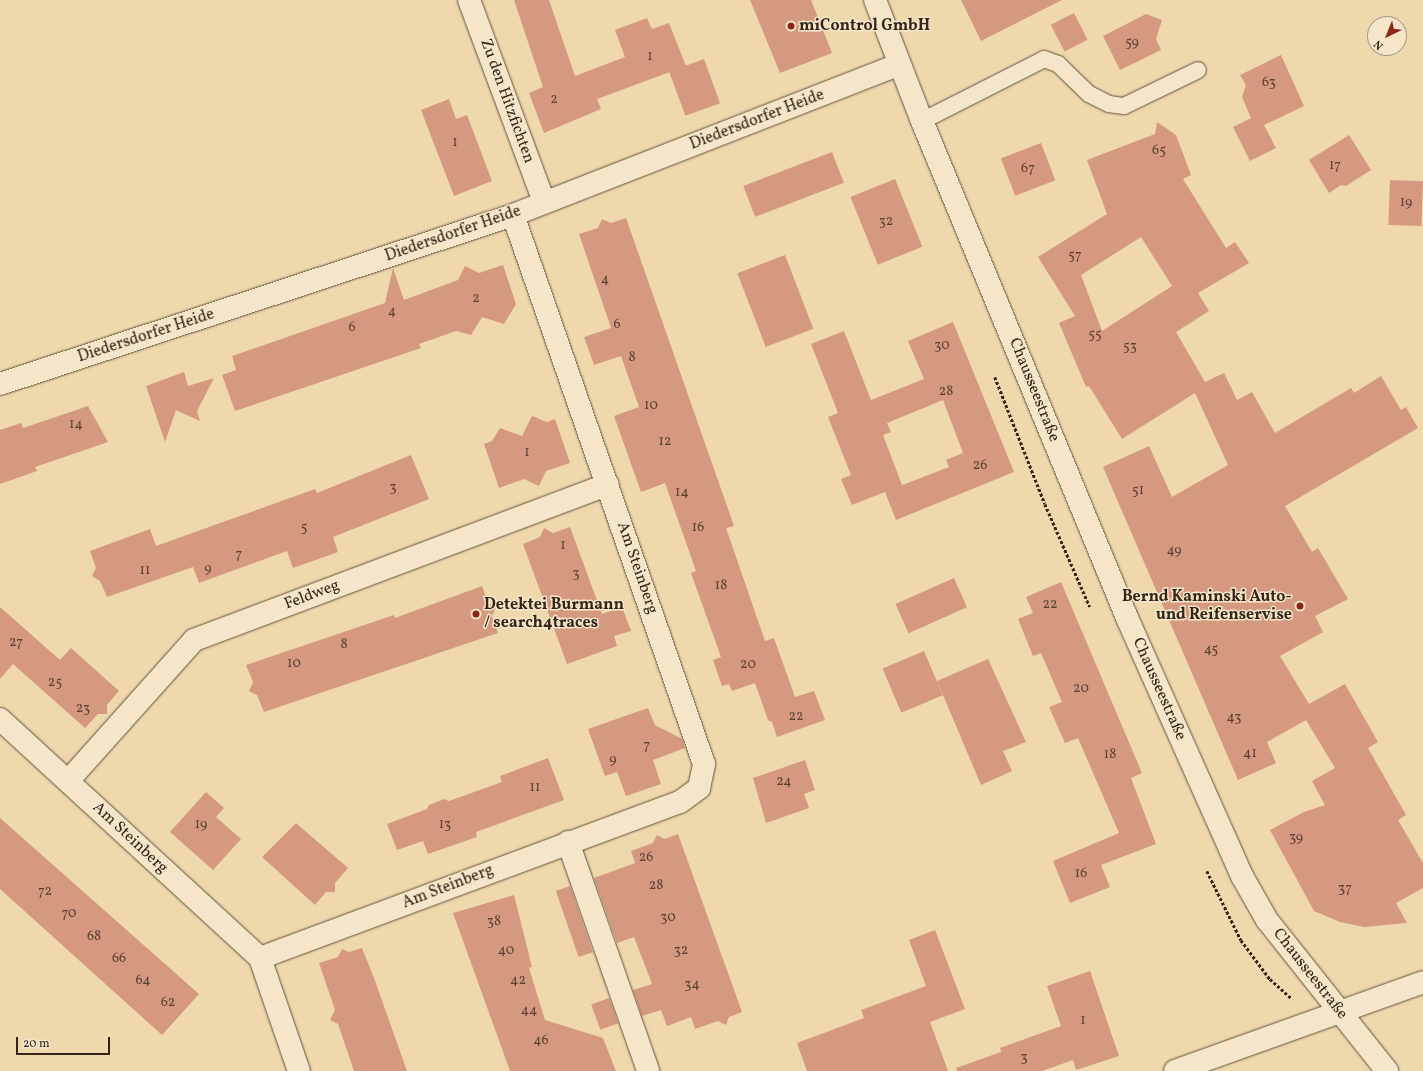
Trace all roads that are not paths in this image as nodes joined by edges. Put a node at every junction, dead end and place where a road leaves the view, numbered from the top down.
1 (469, 0) edge
2 (875, 0) edge
3 (900, 64) junction
4 (1198, 70) dead end
5 (922, 121) junction
6 (544, 202) junction
7 (513, 215) junction
8 (0, 384) edge
9 (608, 484) junction
10 (0, 719) edge
11 (68, 781) junction
12 (568, 842) junction
13 (260, 958) junction
14 (1423, 982) edge
15 (1340, 1013) junction
16 (299, 1071) edge
17 (648, 1071) edge
18 (1175, 1071) edge
19 (1387, 1071) edge

1 - 6 street, Zu den Hitzfichten
2 - 3 street, Chausseestraße
3 - 5 street, Chausseestraße
3 - 6 street, Diedersdorfer Heide
4 - 5 lane
5 - 15 street, Chausseestraße
6 - 7 street, Diedersdorfer Heide
7 - 8 street, Diedersdorfer Heide
7 - 9 street, Am Steinberg
9 - 11 street, Feldweg
9 - 12 street, Am Steinberg
10 - 11 street, Am Steinberg
11 - 13 street, Am Steinberg
12 - 13 street, Am Steinberg
12 - 17 street
13 - 16 street, Am Steinberg
14 - 15 street
15 - 18 street
15 - 19 street, Chausseestraße

